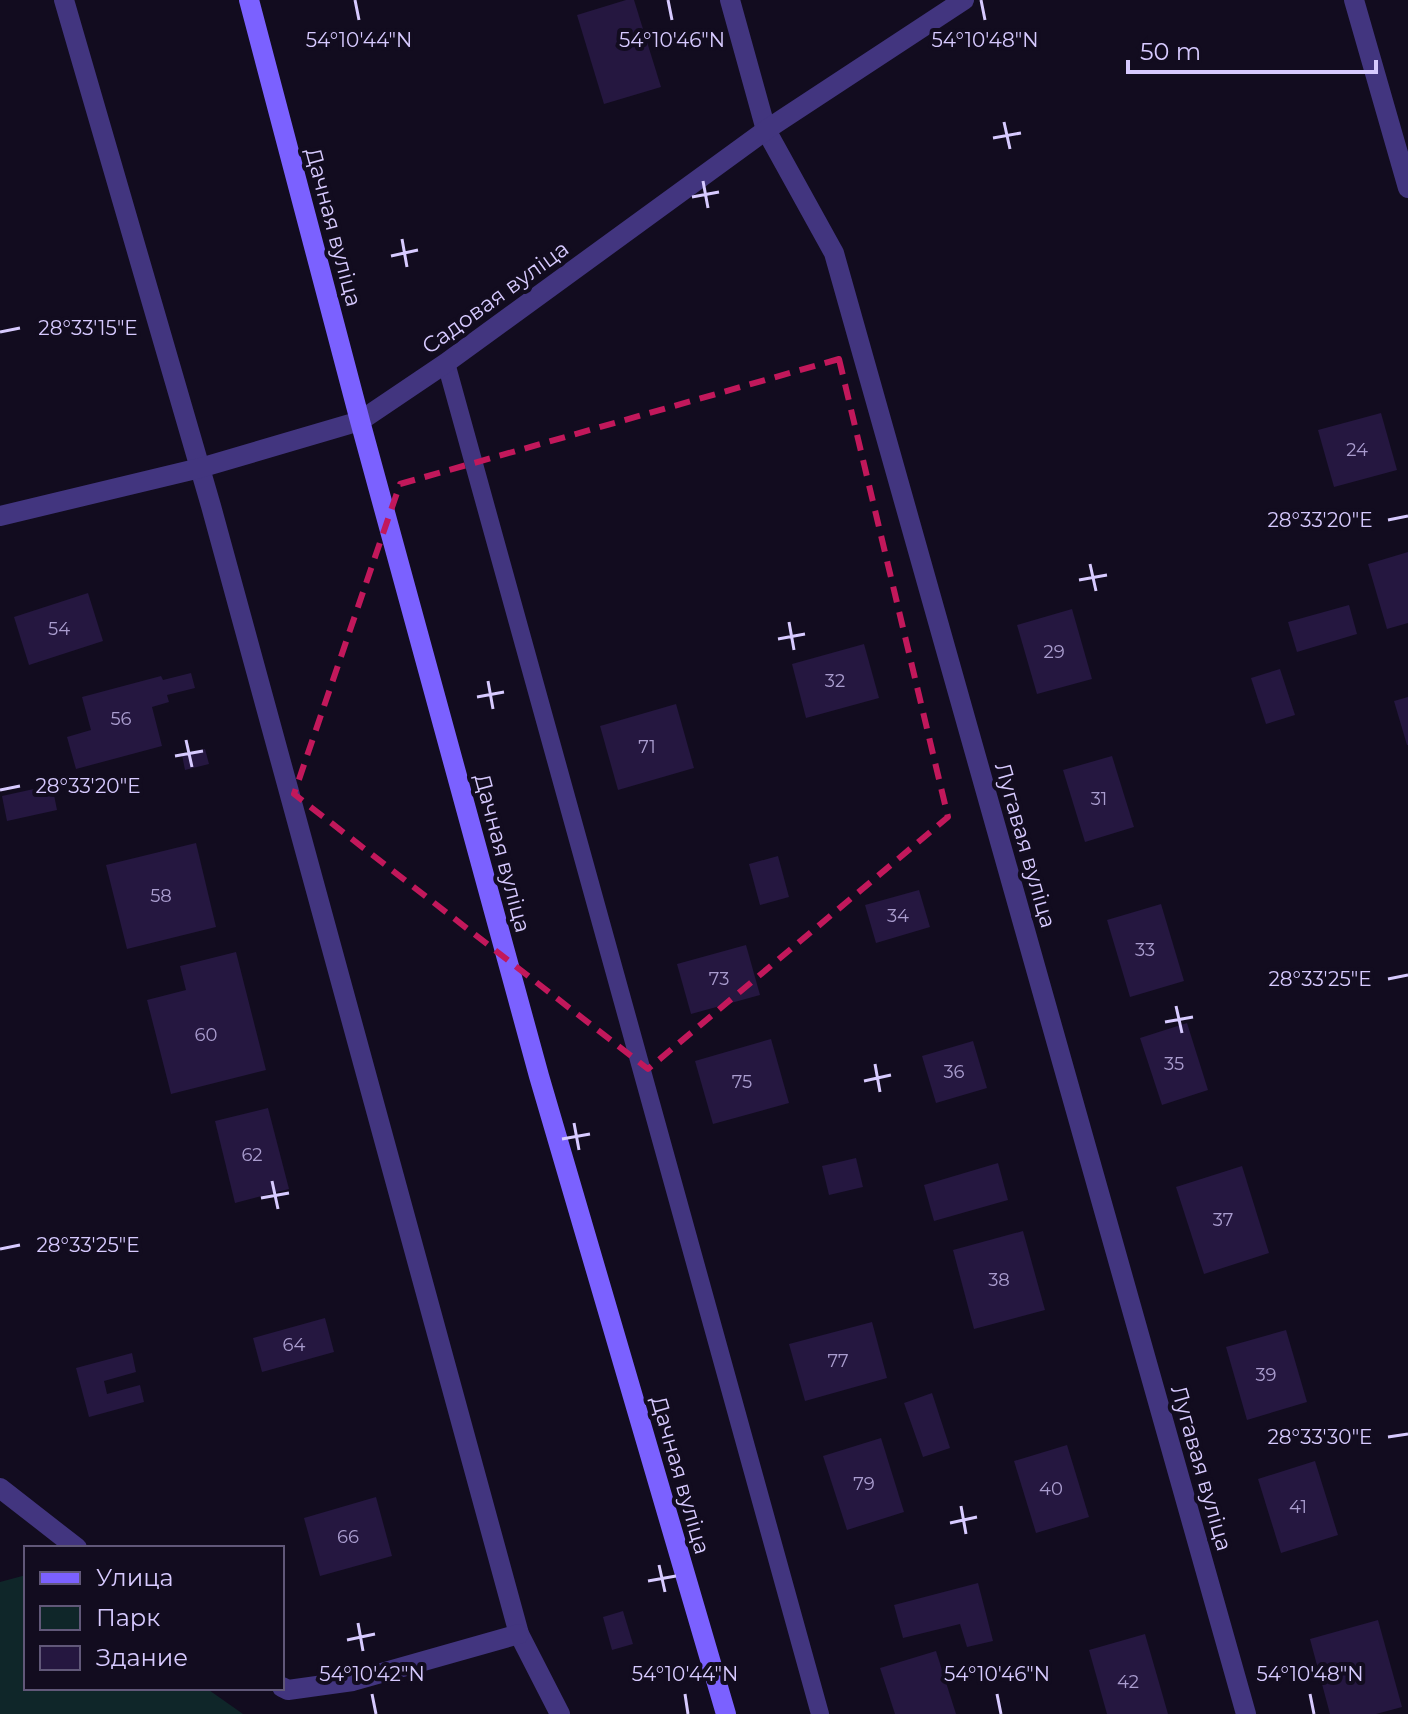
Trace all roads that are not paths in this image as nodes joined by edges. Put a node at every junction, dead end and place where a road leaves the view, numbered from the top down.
1 (64, 0) edge
2 (249, 0) edge
3 (730, 0) edge
4 (964, 0) edge
5 (1354, 0) edge
6 (766, 130) junction
7 (1408, 188) edge
8 (446, 363) junction
9 (360, 421) junction
10 (200, 468) junction
11 (0, 516) edge
12 (0, 1488) edge
13 (74, 1546) edge
14 (519, 1634) junction
15 (284, 1688) edge
16 (560, 1714) edge
17 (726, 1714) edge
18 (820, 1714) edge
19 (1246, 1714) edge

1 - 10 street
2 - 9 street, Дачная вуліца
3 - 6 street, Лугавая вуліца
4 - 6 street, Садовая вуліца
5 - 7 street
6 - 8 street, Садовая вуліца
6 - 19 street, Лугавая вуліца
8 - 9 street, Садовая вуліца
8 - 18 lane
9 - 10 street, Садовая вуліца
9 - 17 street, Дачная вуліца
10 - 11 street, Садовая вуліца
10 - 14 street
12 - 13 street
14 - 15 street
14 - 16 street

